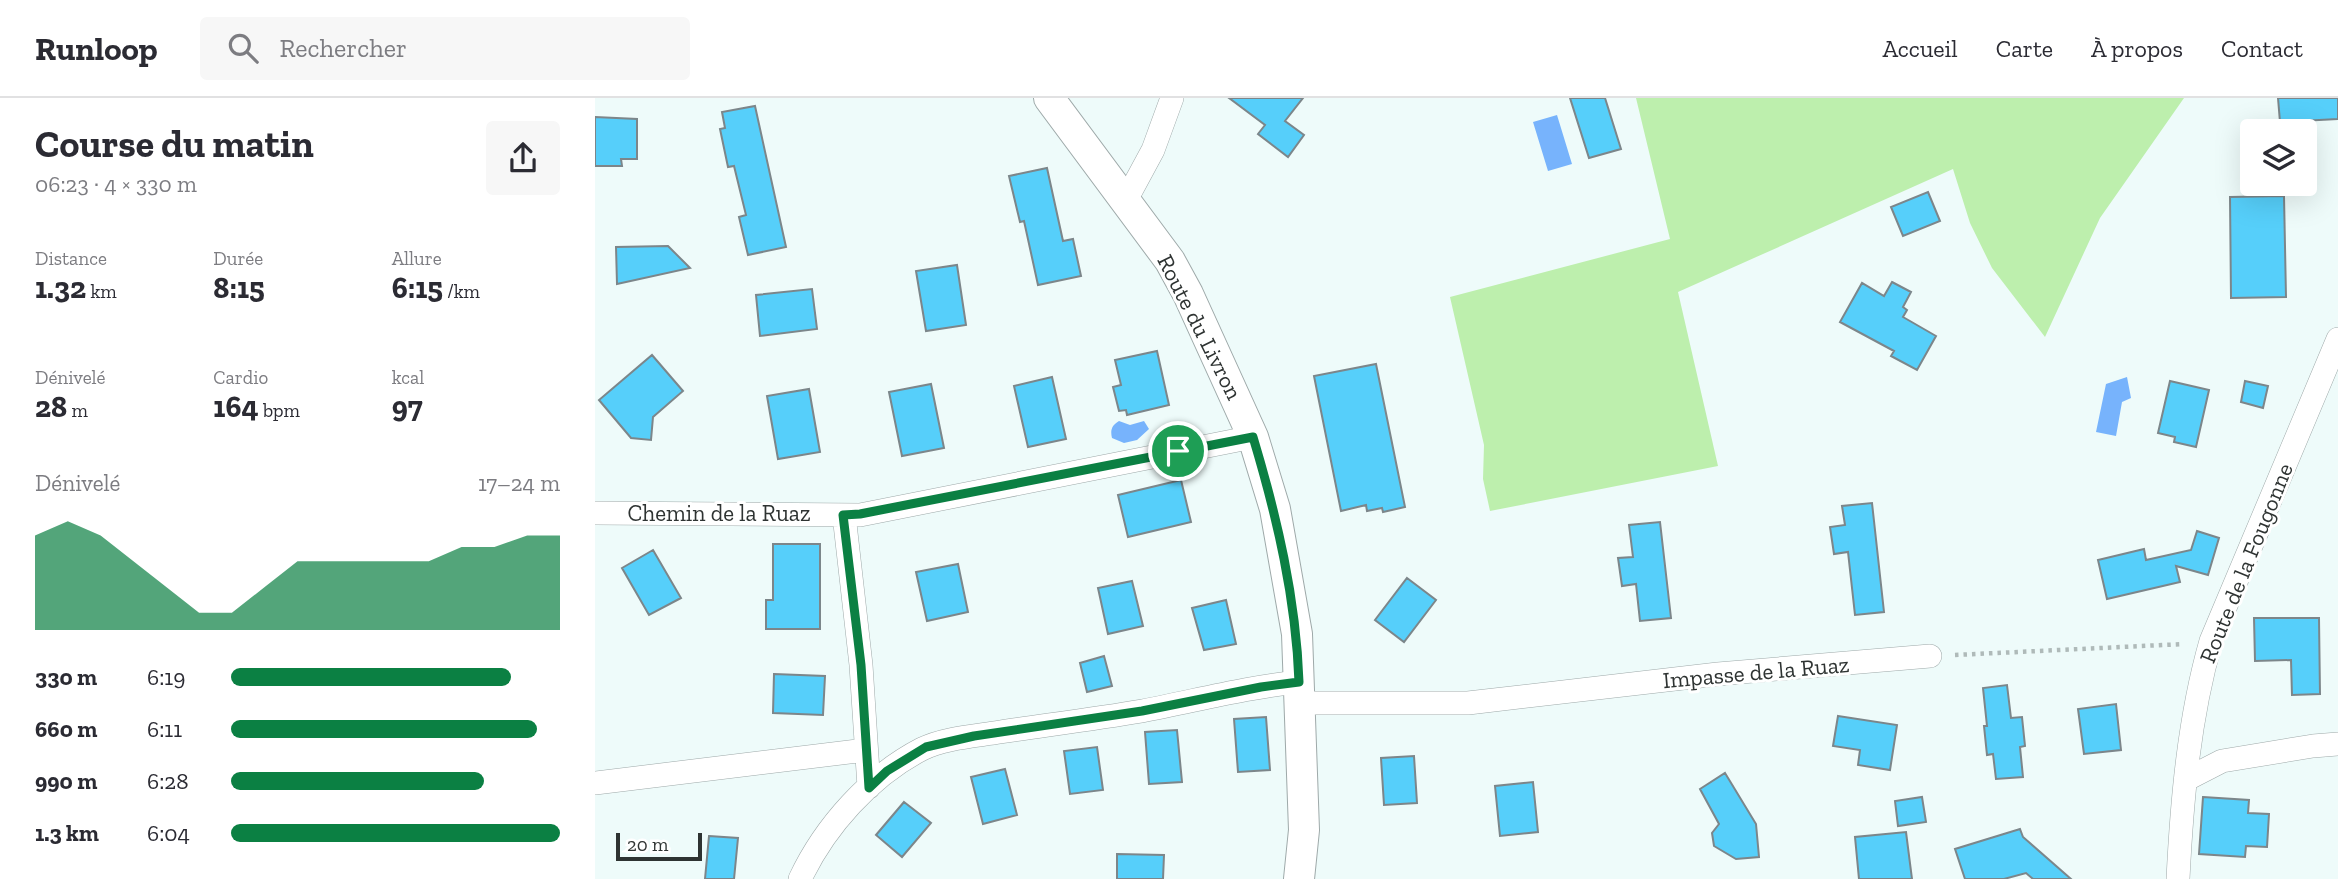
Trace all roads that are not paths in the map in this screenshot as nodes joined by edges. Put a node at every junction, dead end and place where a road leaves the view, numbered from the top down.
1 (1049, 98) edge
2 (1172, 98) edge
3 (1126, 200) junction
4 (2338, 339) edge
5 (1253, 437) junction
6 (595, 513) edge
7 (843, 515) junction
8 (1930, 656) road end
9 (1300, 692) junction
10 (2338, 744) edge
11 (866, 750) junction
12 (2186, 779) junction
13 (595, 783) edge
14 (869, 788) junction
15 (800, 879) edge
16 (1299, 879) edge
17 (2178, 879) edge

1 - 3 street, Route du Livron
2 - 3 street
3 - 5 street, Route du Livron
4 - 12 street, Route de la Fougonne
5 - 7 street, Chemin de la Ruaz
5 - 9 street, Route du Livron
6 - 7 street, Chemin de la Ruaz
7 - 11 street, Chemin de la Ruaz
8 - 9 street, Impasse de la Ruaz
9 - 14 street
9 - 16 street, Route du Livron
10 - 12 street
11 - 13 street
11 - 14 street, Chemin de la Ruaz
12 - 17 street, Route de la Fougonne
14 - 15 street

